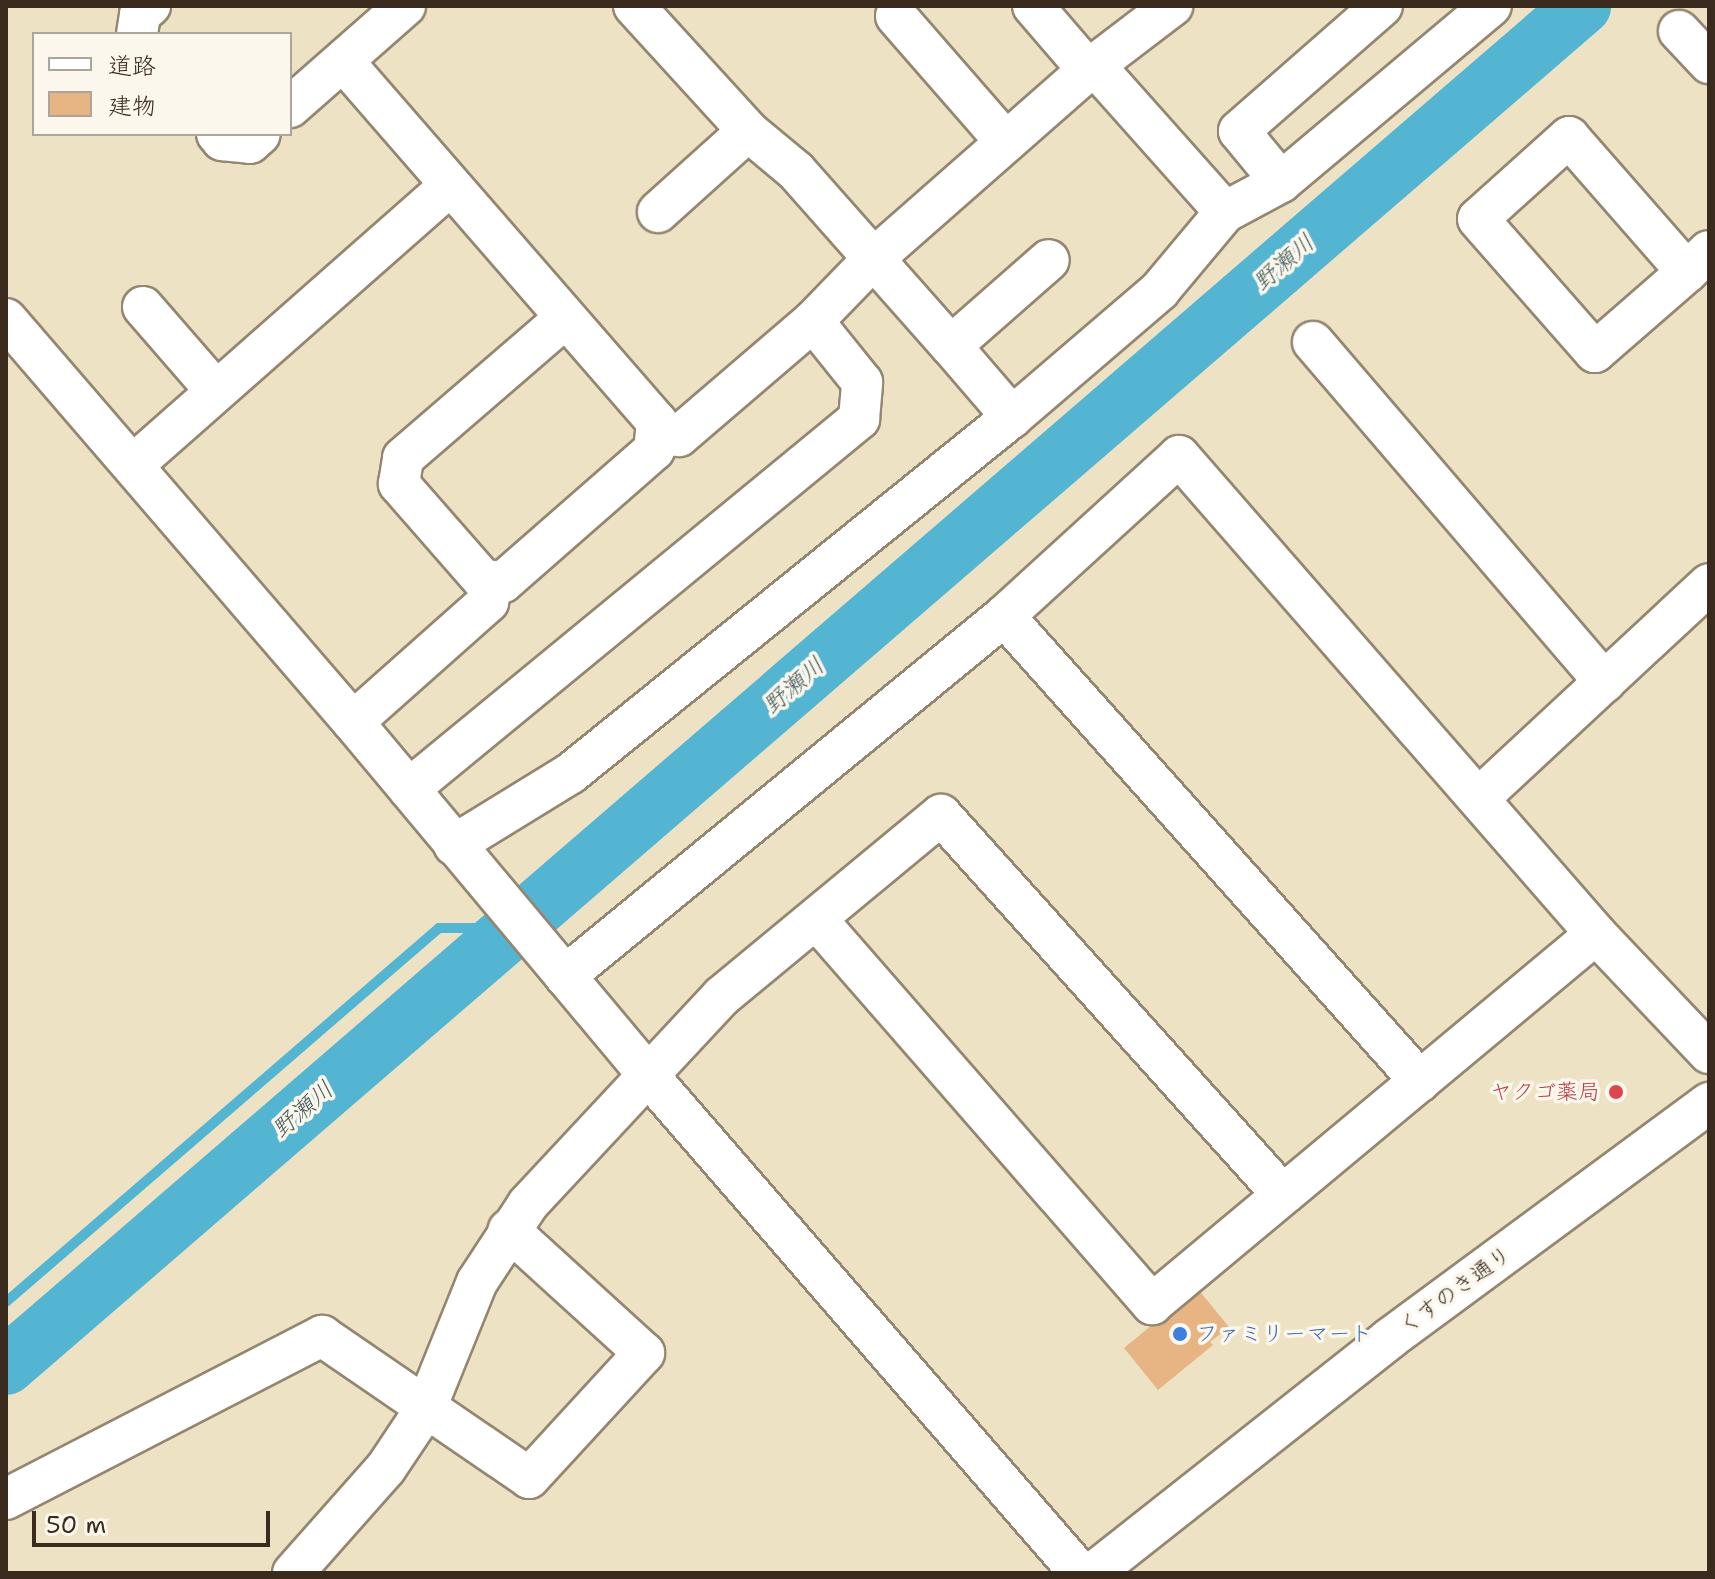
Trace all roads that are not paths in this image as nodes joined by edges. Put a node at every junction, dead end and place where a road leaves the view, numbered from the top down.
1 (150, 6) edge
2 (405, 6) edge
3 (1033, 6) edge
4 (1172, 6) edge
5 (1382, 6) edge
6 (1491, 6) edge
7 (643, 9) edge
8 (896, 16) dead end
9 (1679, 31) dead end
10 (137, 32) edge
11 (343, 61) junction
12 (1709, 63) edge
13 (1091, 68) junction
14 (292, 105) edge
15 (748, 131) junction
16 (219, 136) edge
17 (258, 136) edge
18 (1006, 142) junction
19 (1281, 182) junction
20 (450, 186) junction
21 (658, 212) dead end
22 (1225, 212) junction
23 (873, 259) junction
24 (1049, 260) dead end
25 (1698, 261) edge
26 (143, 307) dead end
27 (6, 319) edge
28 (564, 319) junction
29 (813, 321) junction
30 (1313, 342) dead end
31 (951, 346) junction
32 (216, 391) junction
33 (1012, 417) junction
34 (656, 435) junction
35 (133, 465) junction
36 (492, 581) junction
37 (1709, 584) edge
38 (1004, 616) junction
39 (1604, 682) junction
40 (353, 722) junction
41 (409, 789) junction
42 (1479, 798) junction
43 (458, 851) junction
44 (817, 920) junction
45 (1596, 934) junction
46 (555, 964) junction
47 (1709, 1053) edge
48 (646, 1073) junction
49 (1420, 1081) junction
50 (1709, 1103) edge
51 (1283, 1195) junction
52 (509, 1230) junction
53 (426, 1408) junction
54 (6, 1499) edge
55 (293, 1573) edge
56 (1080, 1573) edge
57 (1093, 1573) edge

1 - 10 street
2 - 11 street
3 - 13 street
4 - 13 street
5 - 19 street
6 - 19 street
7 - 15 street
8 - 18 street
9 - 12 street
11 - 14 street
11 - 20 street
13 - 18 street
13 - 22 street
15 - 21 street
15 - 23 street
16 - 17 street
18 - 23 street
19 - 22 street
20 - 28 street
20 - 32 street
22 - 33 street
23 - 29 street
23 - 31 street
24 - 31 street
25 - 25 street
26 - 32 street
27 - 35 street
28 - 34 street
28 - 36 street
29 - 34 street
29 - 41 street
30 - 39 street
31 - 33 street
32 - 35 street
33 - 43 street
34 - 36 street
35 - 40 street
36 - 40 street
37 - 39 street
38 - 42 street
38 - 46 street
38 - 49 street
39 - 42 street
40 - 41 street
41 - 43 street
42 - 45 street
43 - 46 street
44 - 48 street
44 - 51 street
44 - 51 street
45 - 47 street
45 - 49 street
46 - 48 street
48 - 52 street
48 - 56 street
49 - 51 street
50 - 57 street, くすのき通り
52 - 53 street
52 - 53 street
53 - 54 street
53 - 55 street

